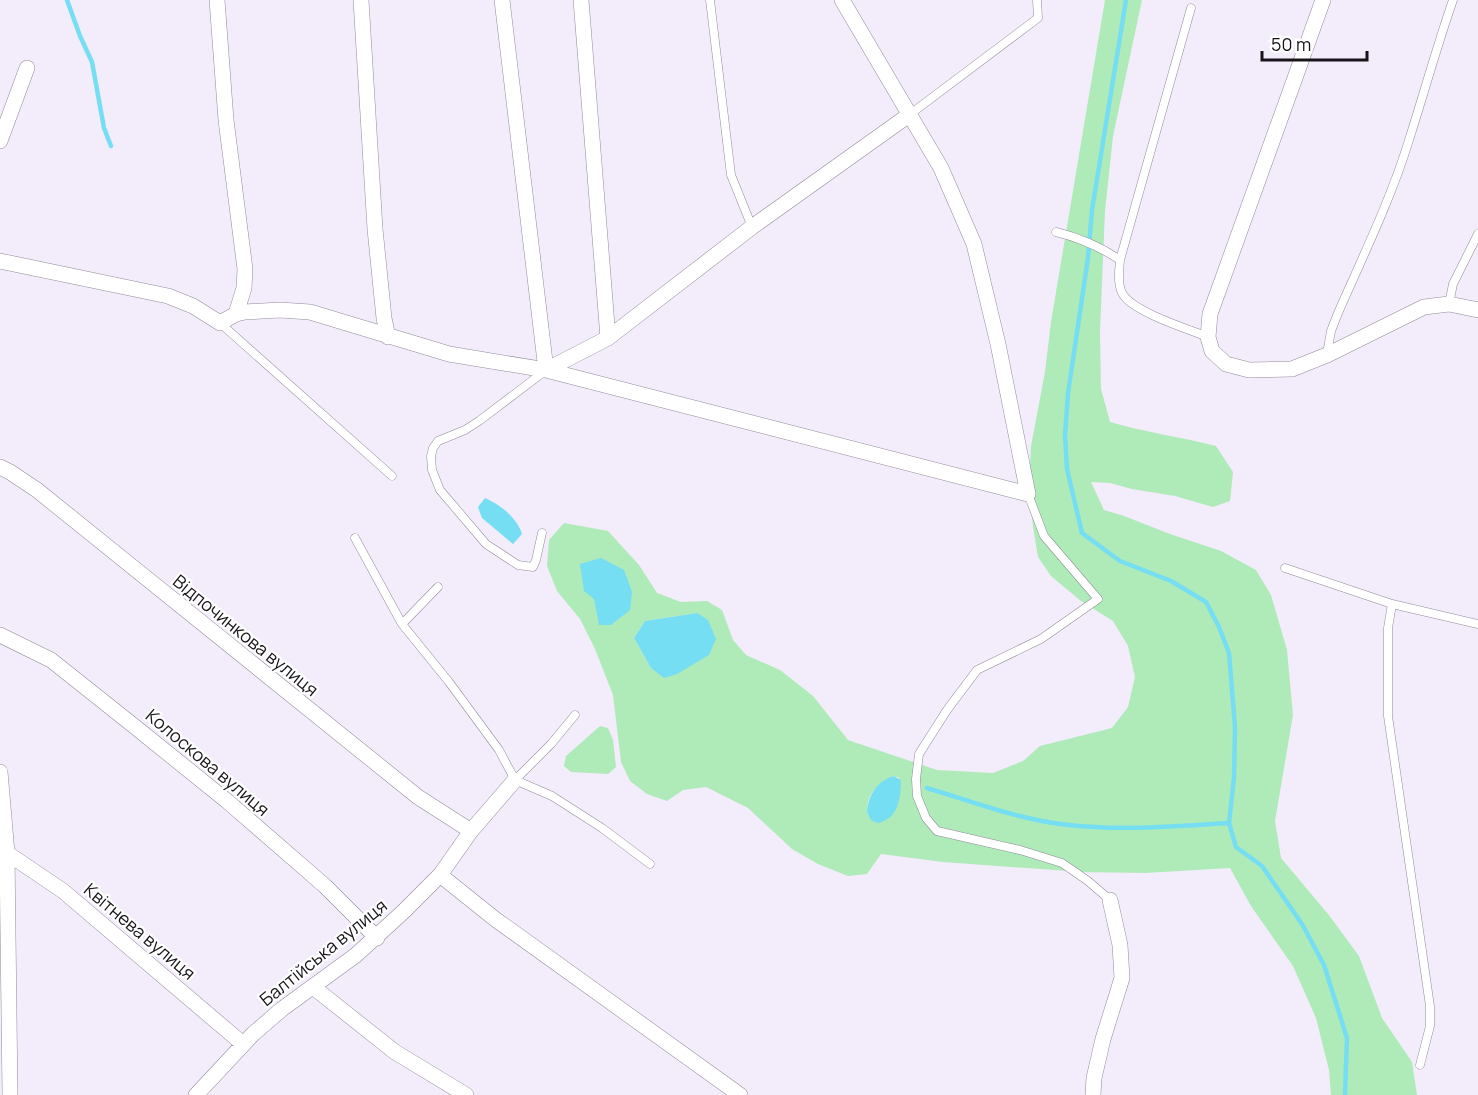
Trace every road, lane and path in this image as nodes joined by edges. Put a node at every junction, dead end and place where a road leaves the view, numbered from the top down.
1 (217, 0) edge
2 (361, 0) edge
3 (502, 0) edge
4 (581, 0) edge
5 (710, 0) edge
6 (842, 0) edge
7 (1037, 0) edge
8 (1323, 0) edge
9 (1453, 0) edge
10 (1191, 9) dead end
11 (27, 68) dead end
12 (909, 116) junction
13 (0, 141) edge
14 (752, 227) junction
15 (1056, 232) dead end
16 (1478, 234) edge
17 (1120, 260) junction
18 (0, 261) edge
19 (1449, 304) junction
20 (1478, 310) edge
21 (236, 314) junction
22 (220, 323) junction
23 (388, 337) junction
24 (1208, 337) junction
25 (608, 338) junction
26 (1327, 355) junction
27 (546, 370) junction
28 (0, 467) edge
29 (392, 476) dead end
30 (1028, 494) junction
31 (542, 533) dead end
32 (354, 538) dead end
33 (1285, 568) dead end
34 (438, 586) dead end
35 (1392, 604) junction
36 (402, 624) junction
37 (1478, 624) edge
38 (0, 635) edge
39 (575, 715) dead end
40 (0, 772) edge
41 (515, 780) junction
42 (471, 831) junction
43 (7, 853) junction
44 (650, 864) dead end
45 (440, 875) junction
46 (1110, 900) joint
47 (377, 938) junction
48 (313, 987) junction
49 (243, 1044) junction
50 (1420, 1065) dead end
51 (10, 1095) edge
52 (196, 1095) edge
53 (466, 1095) edge
54 (740, 1095) edge
55 (1093, 1095) edge

1 - 21 street
2 - 23 street
3 - 27 street
4 - 25 street
5 - 14 lane
6 - 12 street
7 - 12 lane
8 - 24 street
9 - 26 lane
10 - 17 lane
11 - 13 street
12 - 14 street
12 - 30 street
14 - 25 street
15 - 17 lane
16 - 19 lane
17 - 24 lane
18 - 22 street
19 - 20 street
19 - 26 street
21 - 22 street
21 - 23 street
22 - 29 lane
23 - 27 street
24 - 26 street
25 - 27 street
27 - 30 street
27 - 31 lane
28 - 42 street, Відпочинкова вулиця
30 - 46 lane
32 - 36 lane
33 - 35 lane
34 - 36 lane
35 - 37 lane
35 - 50 lane
36 - 41 lane
38 - 47 street, Колоскова вулиця
39 - 41 lane
40 - 43 street
41 - 42 street, Балтійська вулиця
41 - 44 lane
42 - 45 street, Балтійська вулиця
43 - 49 street, Квітнева вулиця
43 - 51 street
45 - 47 street, Балтійська вулиця
45 - 54 street
46 - 55 street
47 - 48 street, Балтійська вулиця
48 - 49 street, Балтійська вулиця
48 - 53 street
49 - 52 street, Балтійська вулиця

